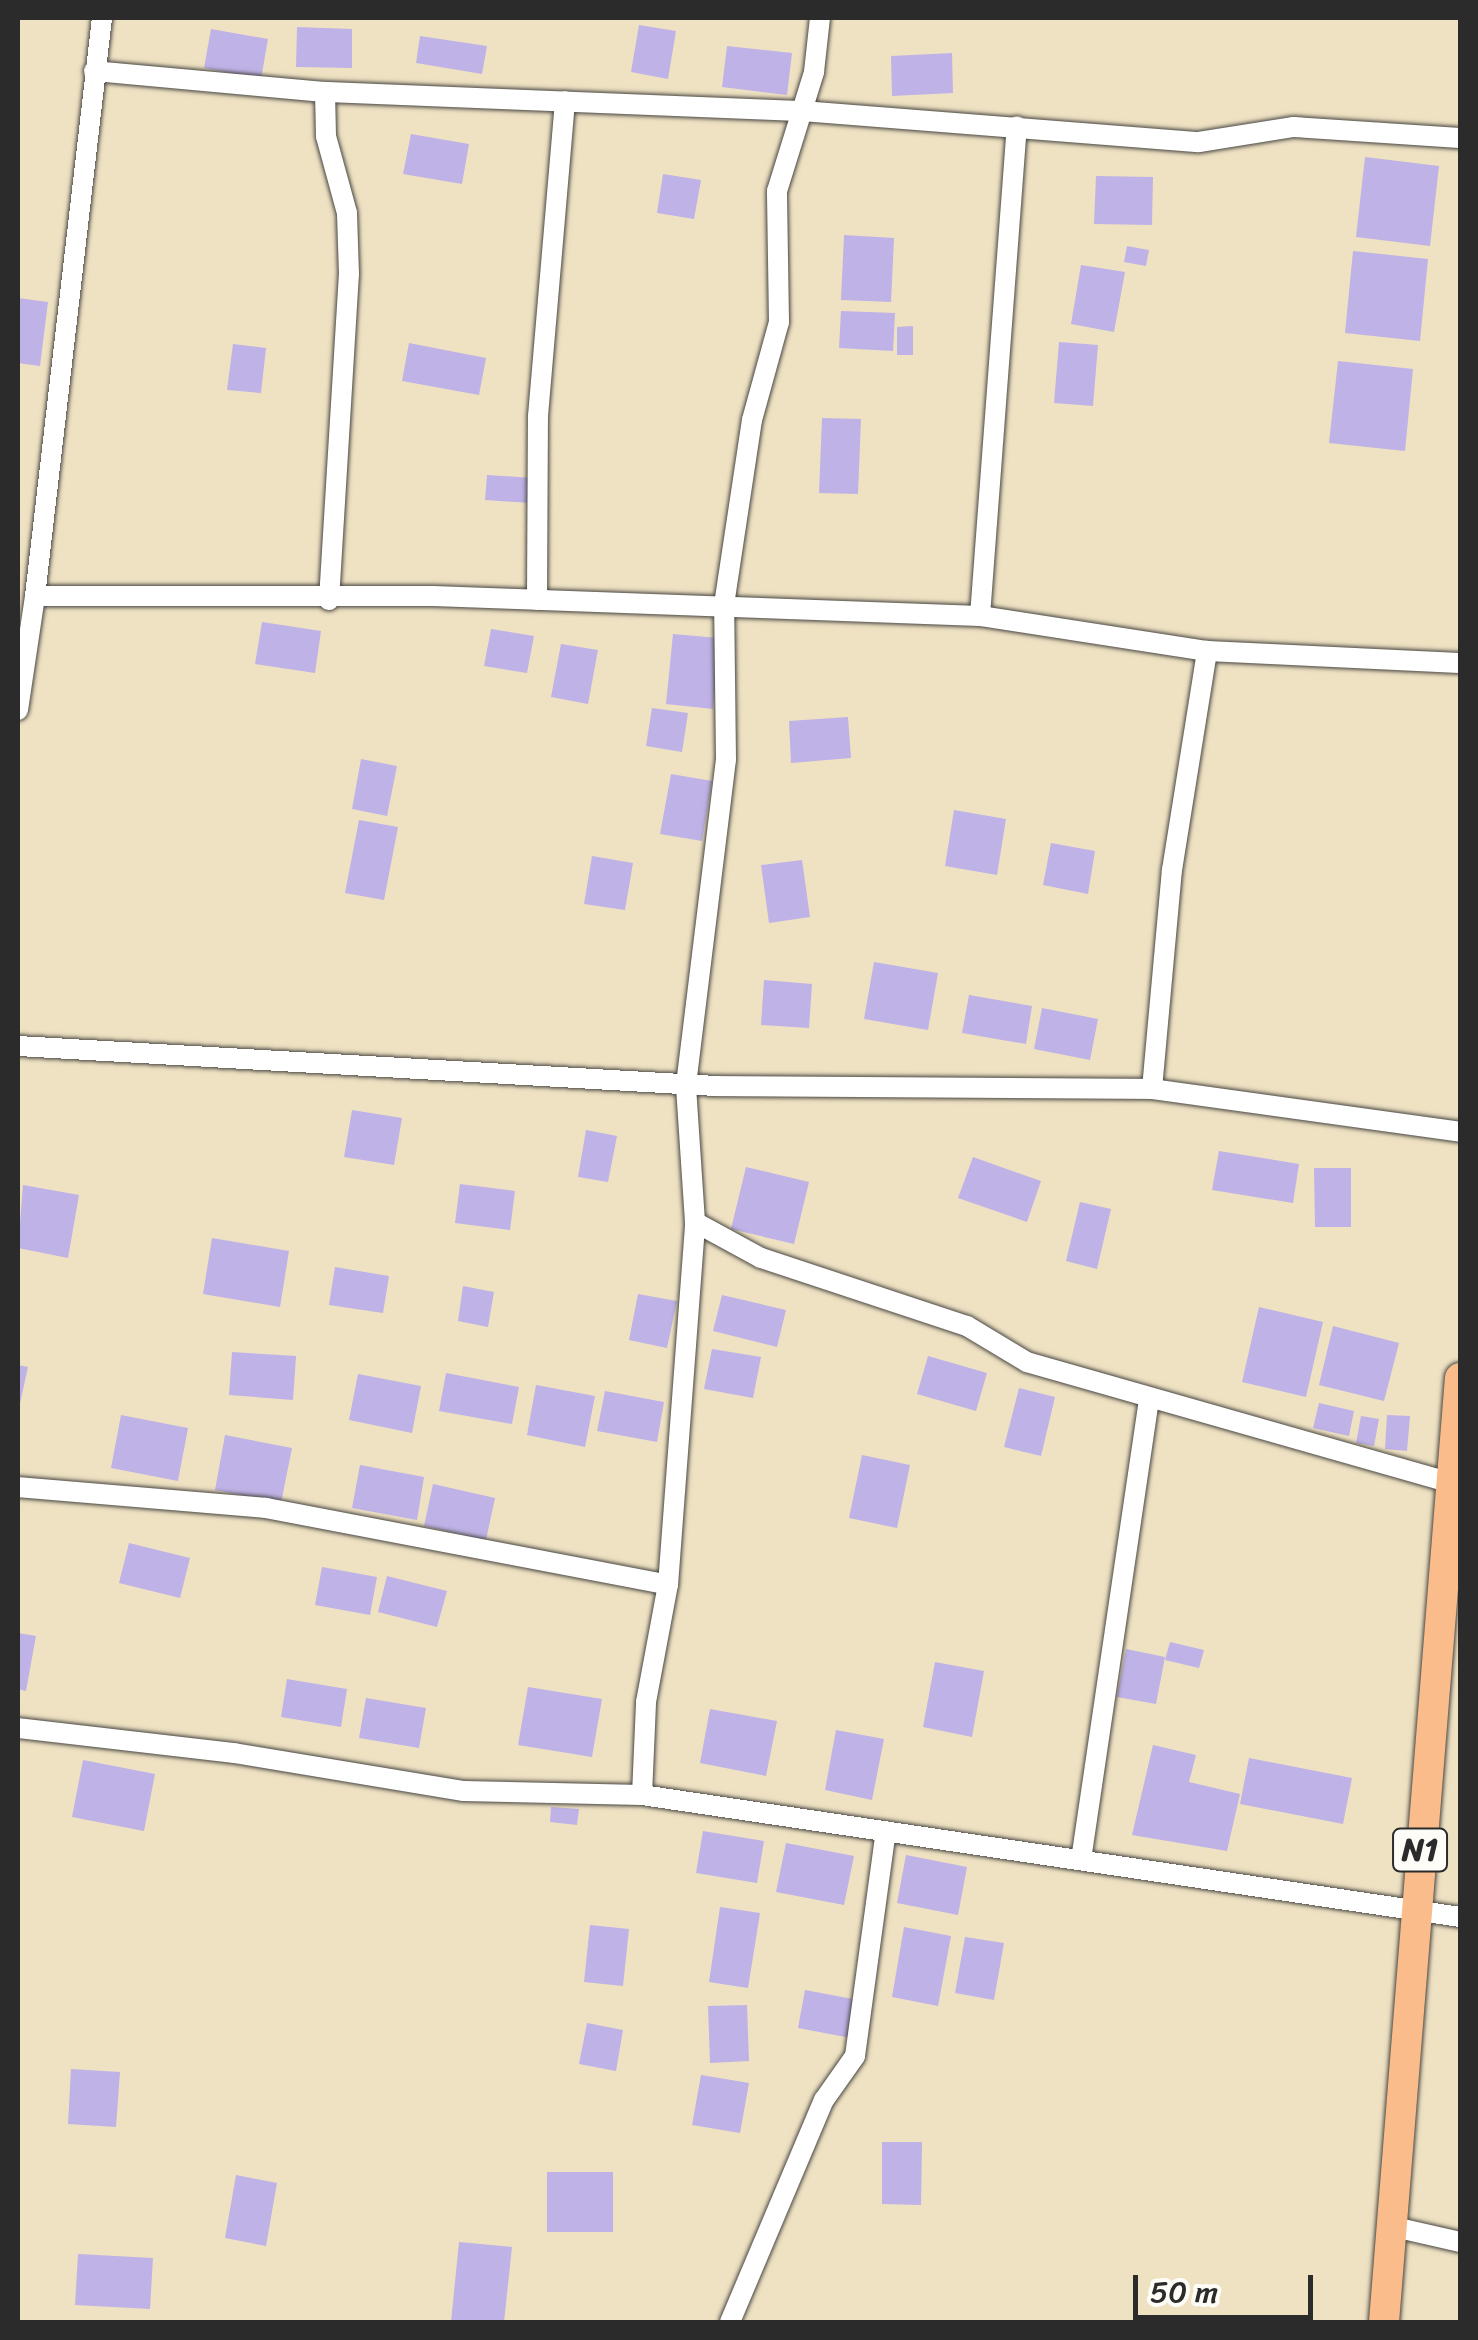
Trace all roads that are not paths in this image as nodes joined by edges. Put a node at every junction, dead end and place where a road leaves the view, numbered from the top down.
1 (102, 18) edge
2 (820, 18) edge
3 (94, 71) junction
4 (326, 92) junction
5 (564, 100) junction
6 (802, 111) junction
7 (1017, 126) junction
8 (1460, 138) edge
9 (34, 596) junction
10 (329, 600) junction
11 (538, 600) junction
12 (724, 606) junction
13 (980, 616) junction
14 (1207, 651) junction
15 (1460, 663) edge
16 (18, 710) edge
17 (18, 1046) edge
18 (686, 1085) junction
19 (1152, 1089) junction
20 (1460, 1132) edge
21 (695, 1222) junction
22 (1460, 1378) edge
23 (1150, 1402) junction
24 (1452, 1483) junction
25 (18, 1487) edge
26 (668, 1585) junction
27 (18, 1728) edge
28 (642, 1795) junction
29 (886, 1831) junction
30 (1081, 1860) junction
31 (1415, 1910) junction
32 (1460, 1917) edge
33 (1390, 2226) junction
34 (1460, 2242) edge
35 (730, 2322) edge
36 (1384, 2322) edge

1 - 3 street
2 - 6 street
3 - 4 street
3 - 9 street
4 - 5 street
4 - 10 street
5 - 6 street
5 - 11 street
6 - 7 street
6 - 12 street
7 - 8 street
7 - 13 street
9 - 10 street
9 - 16 street
10 - 11 street
11 - 12 street
12 - 13 street
12 - 18 street
13 - 14 street
14 - 15 street
14 - 19 street
17 - 18 street
18 - 19 street
18 - 21 street
19 - 20 street
21 - 23 street
21 - 26 street
22 - 24 main road, N1
23 - 24 street
23 - 30 street
24 - 31 main road, N1
25 - 26 street
26 - 28 street
27 - 28 street
28 - 29 street
29 - 30 street
29 - 35 street
30 - 31 street
31 - 32 street
31 - 33 main road, N1
33 - 34 street
33 - 36 main road, N1

